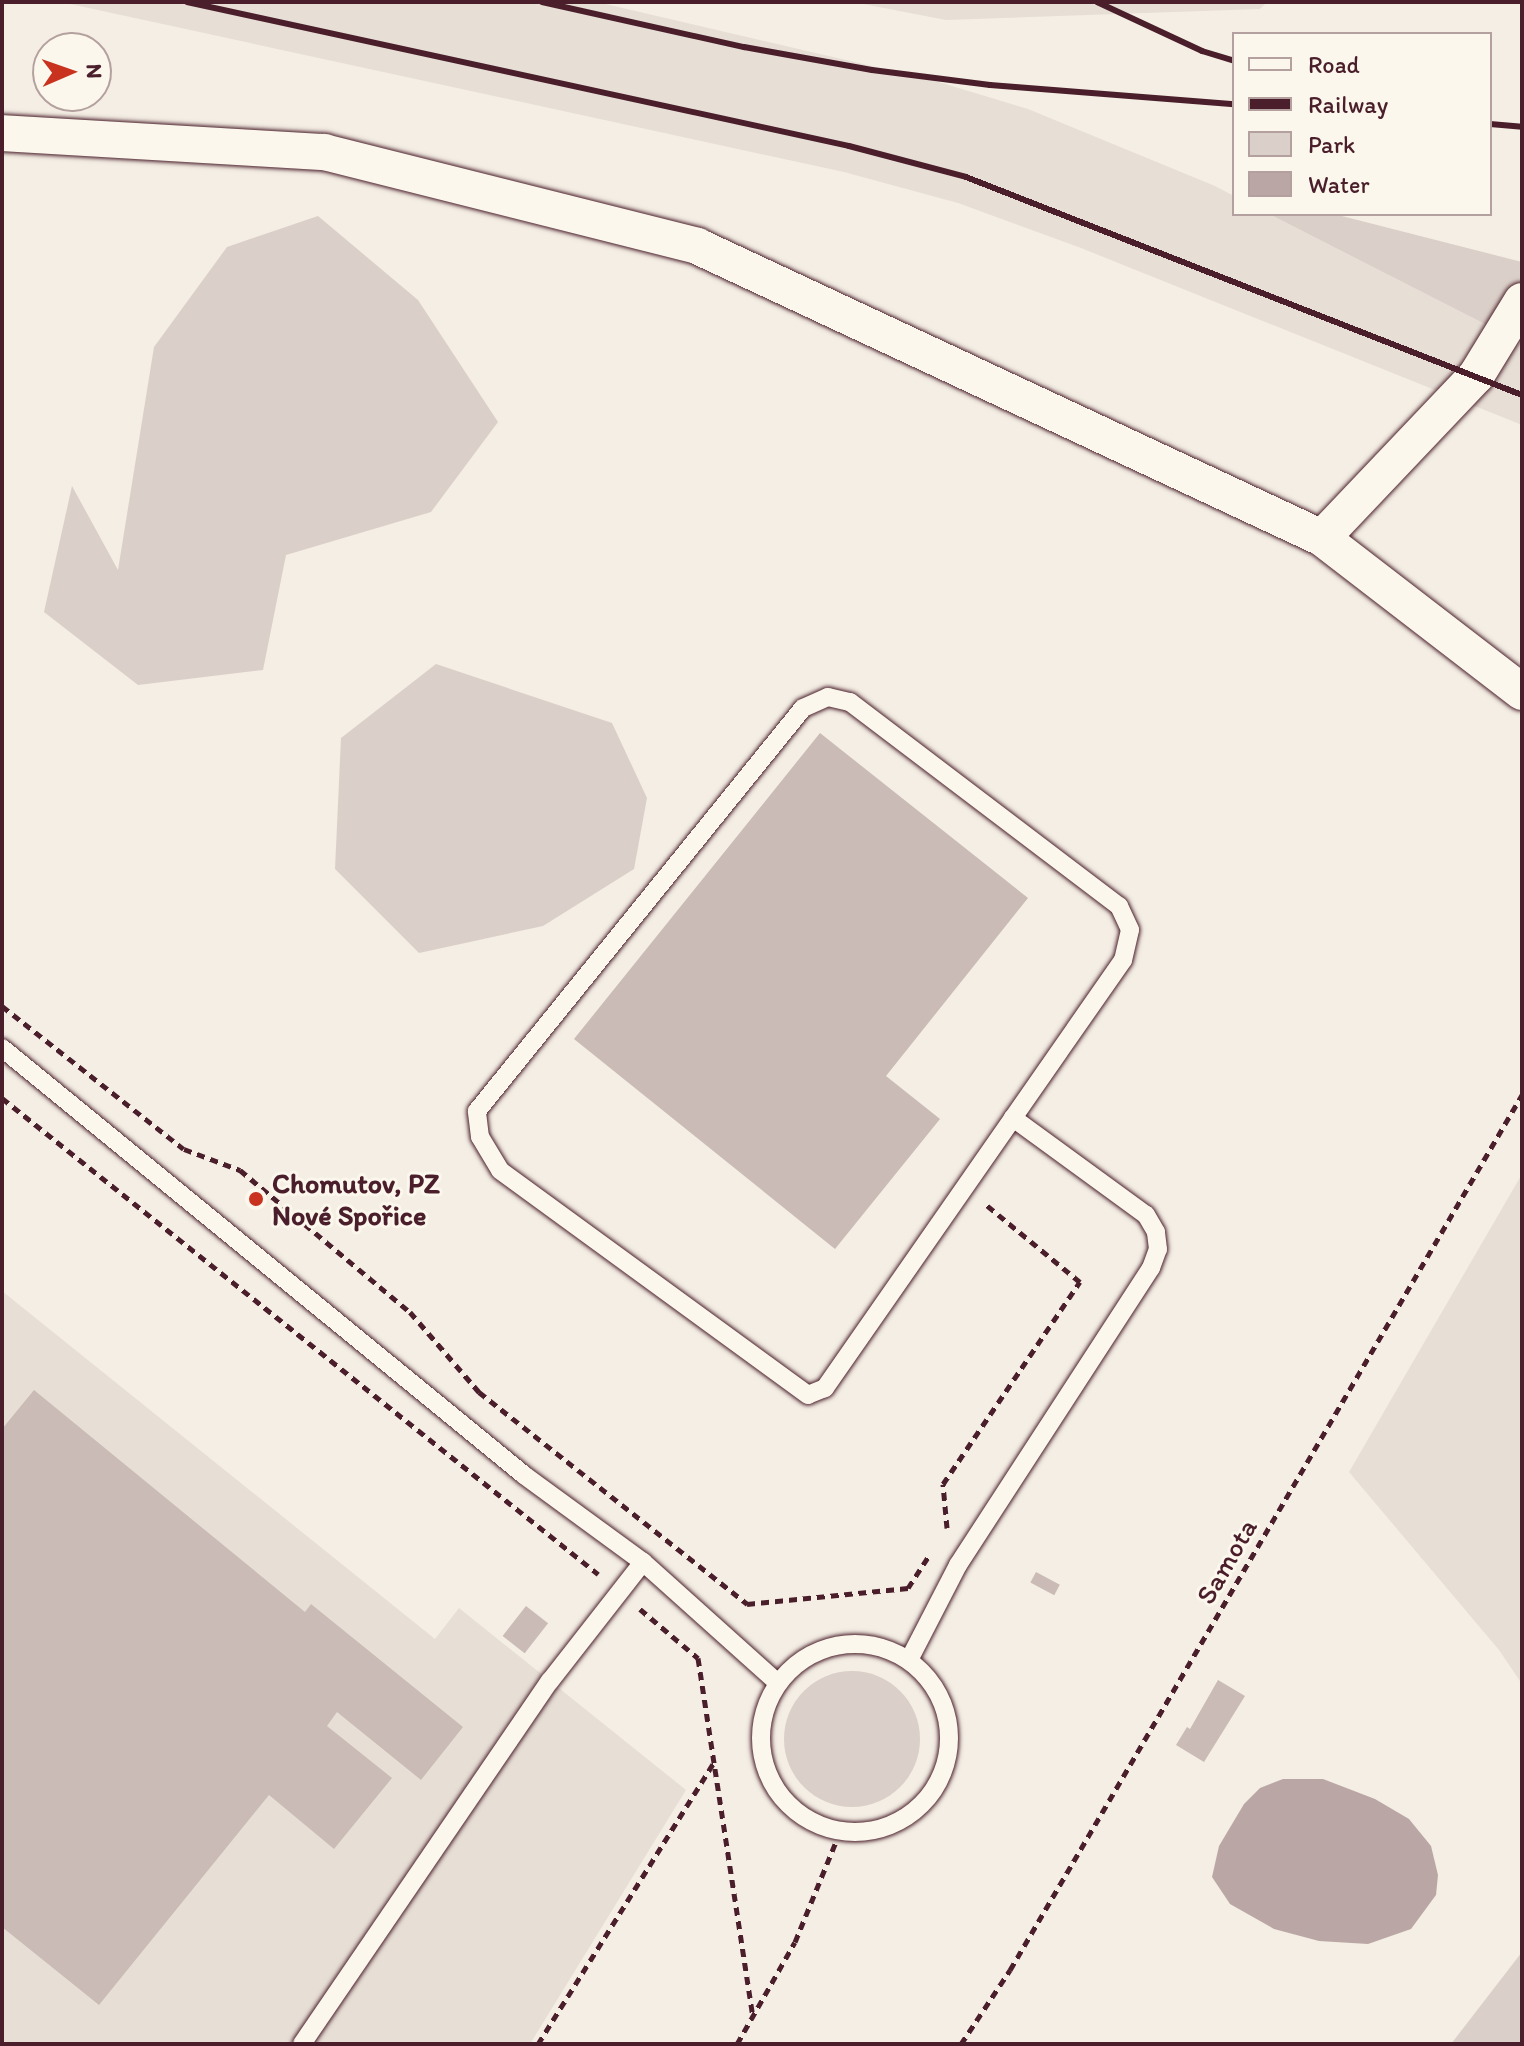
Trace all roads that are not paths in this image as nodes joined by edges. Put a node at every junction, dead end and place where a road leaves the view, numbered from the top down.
1 (2, 133) edge
2 (1522, 301) edge
3 (1322, 538) junction
4 (1522, 692) edge
5 (2, 1048) edge
6 (1013, 1118) junction
7 (643, 1562) junction
8 (909, 1660) junction
9 (778, 1683) junction
10 (302, 2044) edge

1 - 3 street
2 - 3 street
3 - 4 street
5 - 7 lane
6 - 6 lane
6 - 8 lane
7 - 9 lane
7 - 10 lane
8 - 9 lane
8 - 9 lane

